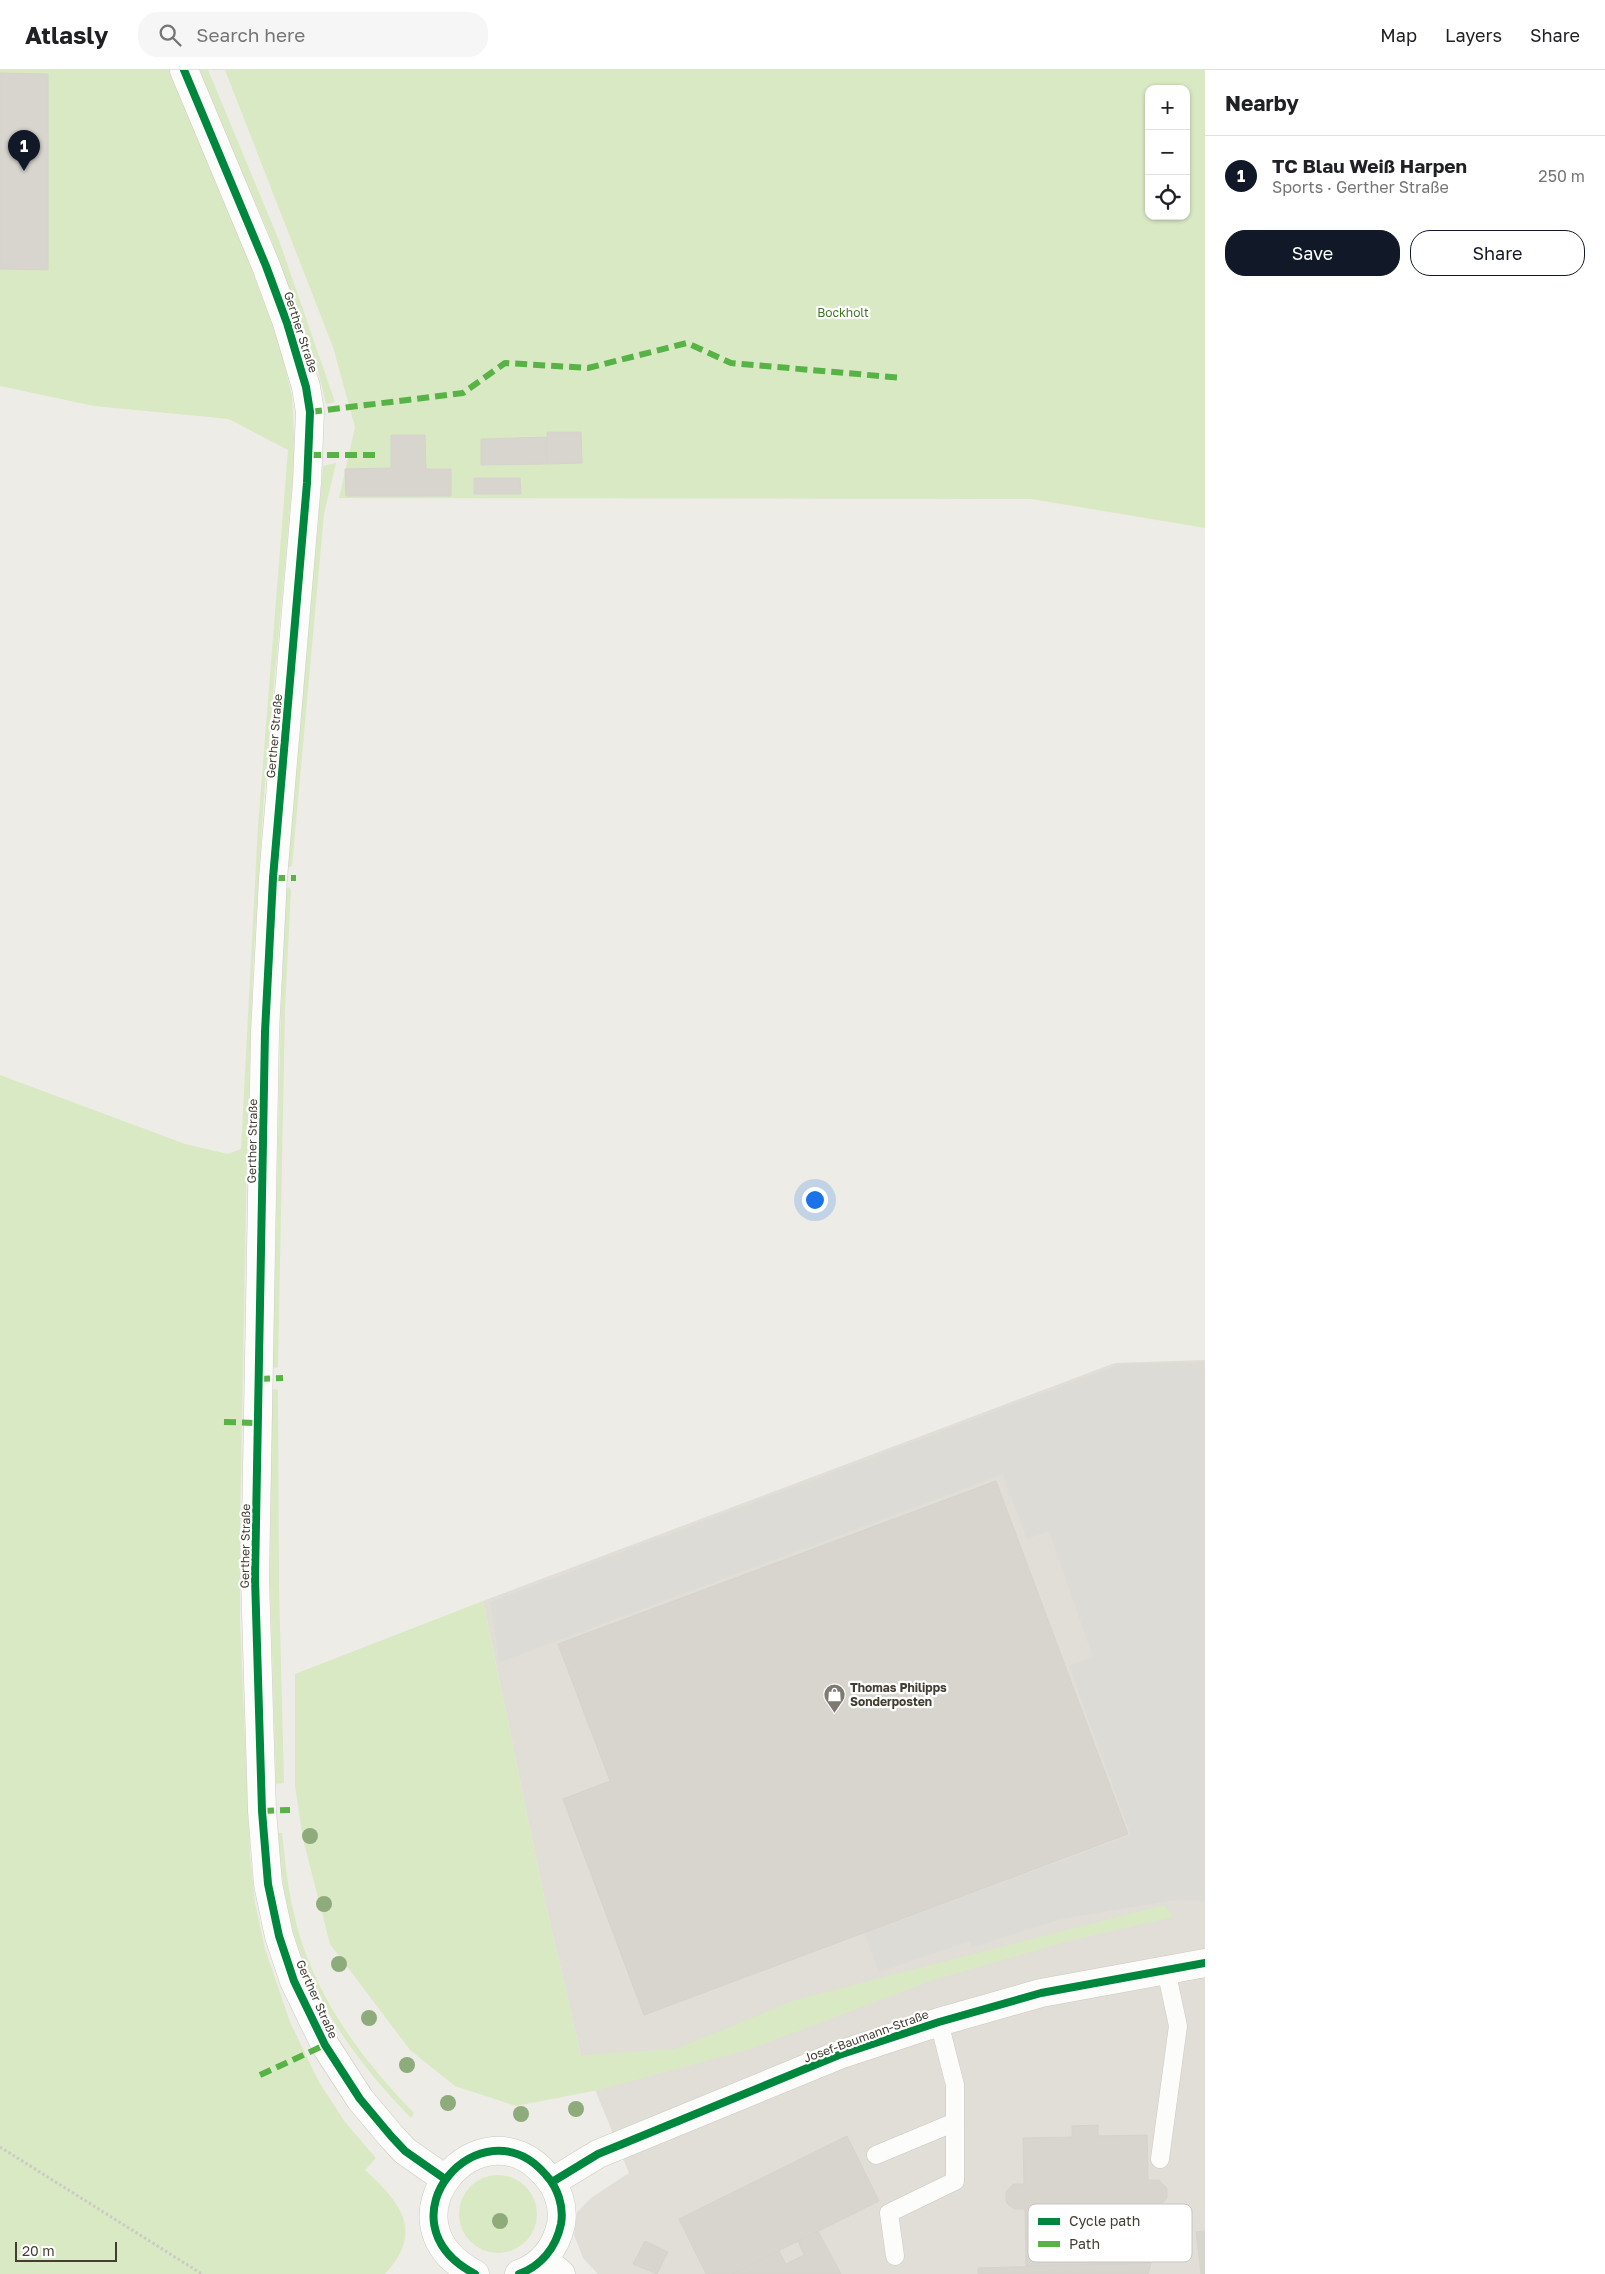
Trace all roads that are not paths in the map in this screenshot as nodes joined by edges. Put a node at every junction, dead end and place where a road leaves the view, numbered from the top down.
1 (184, 70) edge
2 (1205, 1963) edge
3 (1166, 1970) junction
4 (939, 2022) junction
5 (955, 2124) junction
6 (876, 2155) dead end
7 (1160, 2159) dead end
8 (445, 2179) junction
9 (552, 2182) junction
10 (895, 2256) dead end
11 (552, 2267) edge
12 (460, 2271) edge
13 (519, 2274) edge

1 - 8 street, Gerther Straße
2 - 3 street, Josef-Baumann-Straße
3 - 4 street, Josef-Baumann-Straße
3 - 7 lane
4 - 5 lane
4 - 9 street, Josef-Baumann-Straße
5 - 6 lane
5 - 10 lane
8 - 9 street
8 - 12 street
9 - 11 street
11 - 13 street

